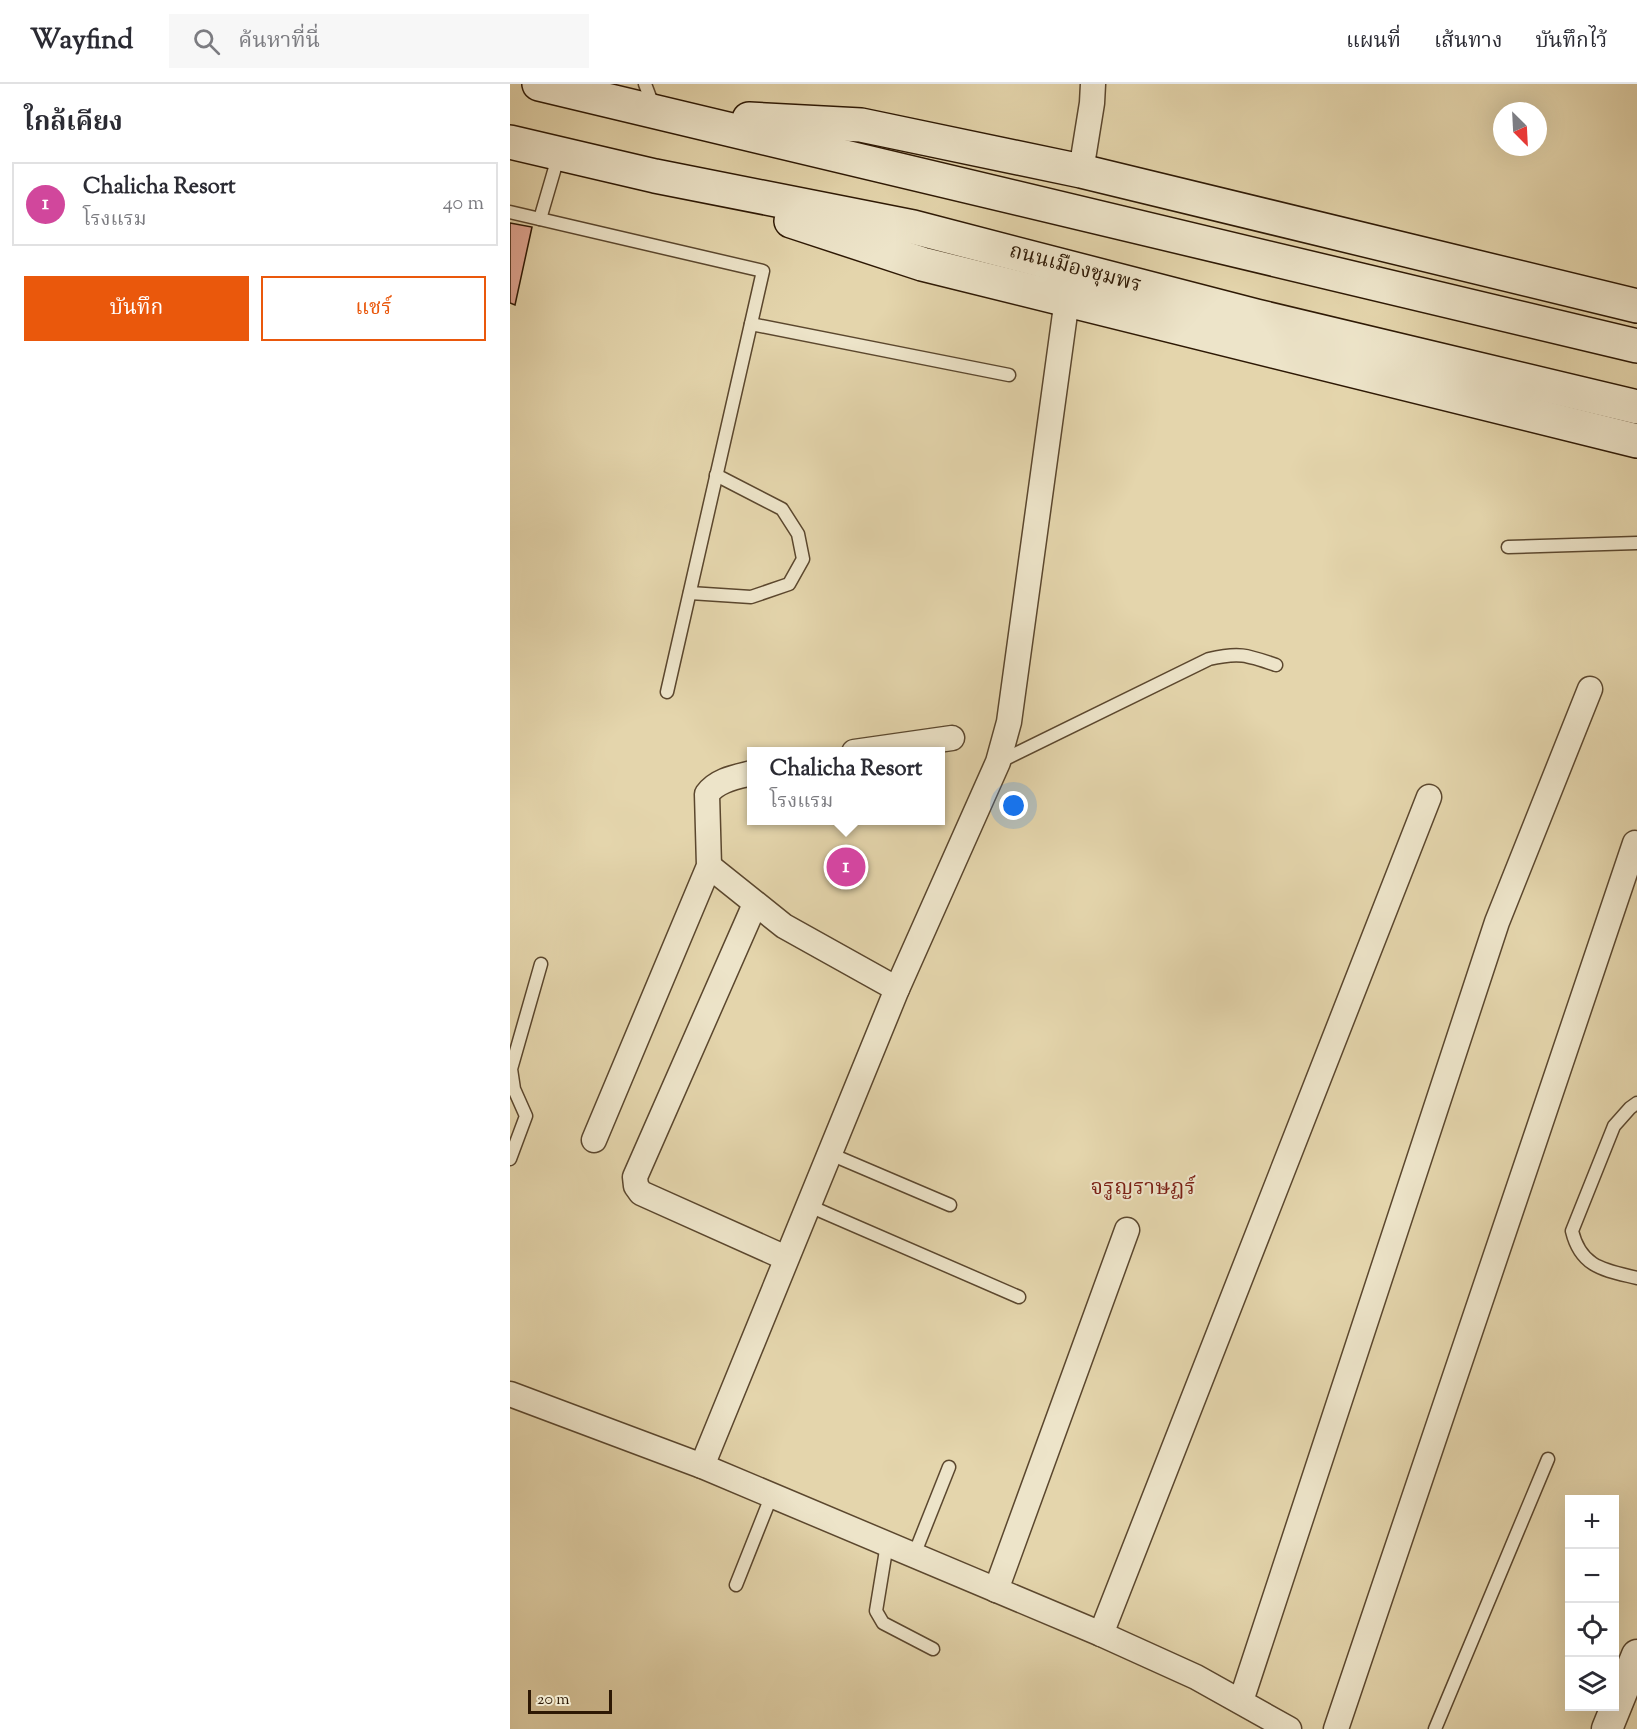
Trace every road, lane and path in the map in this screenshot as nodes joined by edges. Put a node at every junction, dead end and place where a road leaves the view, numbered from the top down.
1 (539, 84) edge
2 (1093, 84) edge
3 (595, 90) edge
4 (656, 104) edge
5 (510, 142) edge
6 (559, 154) junction
7 (1081, 171) junction
8 (655, 176) junction
9 (510, 212) edge
10 (540, 219) junction
11 (1067, 299) junction
12 (1637, 306) edge
13 (751, 324) junction
14 (1637, 346) edge
15 (1009, 375) dead end
16 (1637, 407) edge
17 (1637, 441) edge
18 (716, 475) junction
19 (1637, 543) edge
20 (1508, 547) dead end
21 (690, 593) junction
22 (1276, 665) dead end
23 (1590, 688) dead end
24 (667, 692) dead end
25 (952, 738) dead end
26 (889, 747) edge
27 (998, 762) junction
28 (747, 775) edge
29 (1429, 797) dead end
30 (1635, 843) dead end
31 (709, 866) junction
32 (755, 904) junction
33 (541, 964) dead end
34 (897, 989) junction
35 (1637, 1103) edge
36 (594, 1140) dead end
37 (828, 1153) junction
38 (510, 1159) edge
39 (807, 1205) junction
40 (950, 1205) dead end
41 (1127, 1230) dead end
42 (786, 1258) junction
43 (1637, 1278) edge
44 (1019, 1297) dead end
45 (510, 1394) edge
46 (1548, 1459) dead end
47 (702, 1466) junction
48 (950, 1467) dead end
49 (771, 1497) junction
50 (887, 1544) junction
51 (914, 1555) junction
52 (736, 1586) dead end
53 (996, 1590) junction
54 (1101, 1634) junction
55 (933, 1649) dead end
56 (1637, 1655) edge
57 (1241, 1701) junction
58 (1289, 1729) edge
59 (1336, 1729) edge
60 (1435, 1729) edge
61 (1607, 1729) edge

1 - 3 main road
2 - 7 street
3 - 4 main road
4 - 7 main road
4 - 14 main road
5 - 6 main road, ถนนเมืองชุมพร
6 - 8 main road, ถนนเมืองชุมพร
6 - 10 lane
7 - 12 main road
8 - 11 main road
8 - 16 main road, ถนนเมืองชุมพร
9 - 10 lane
10 - 13 lane
11 - 17 main road
11 - 27 street
13 - 15 lane
13 - 18 lane
18 - 21 lane
18 - 21 lane
19 - 20 lane
21 - 24 lane
22 - 27 lane
23 - 57 street
25 - 26 street
27 - 34 street
28 - 31 street
29 - 54 street
30 - 59 street
31 - 32 street
31 - 36 street
32 - 34 street
32 - 42 street
33 - 38 lane
34 - 37 street
35 - 43 lane
37 - 39 street
37 - 40 lane
39 - 42 street
39 - 44 lane
41 - 53 street
42 - 47 street
45 - 47 street
46 - 60 lane
47 - 49 street
48 - 51 lane
49 - 50 street
49 - 52 lane
50 - 51 street
50 - 55 lane
51 - 53 street
53 - 54 street
54 - 57 street
56 - 61 street
57 - 58 street

